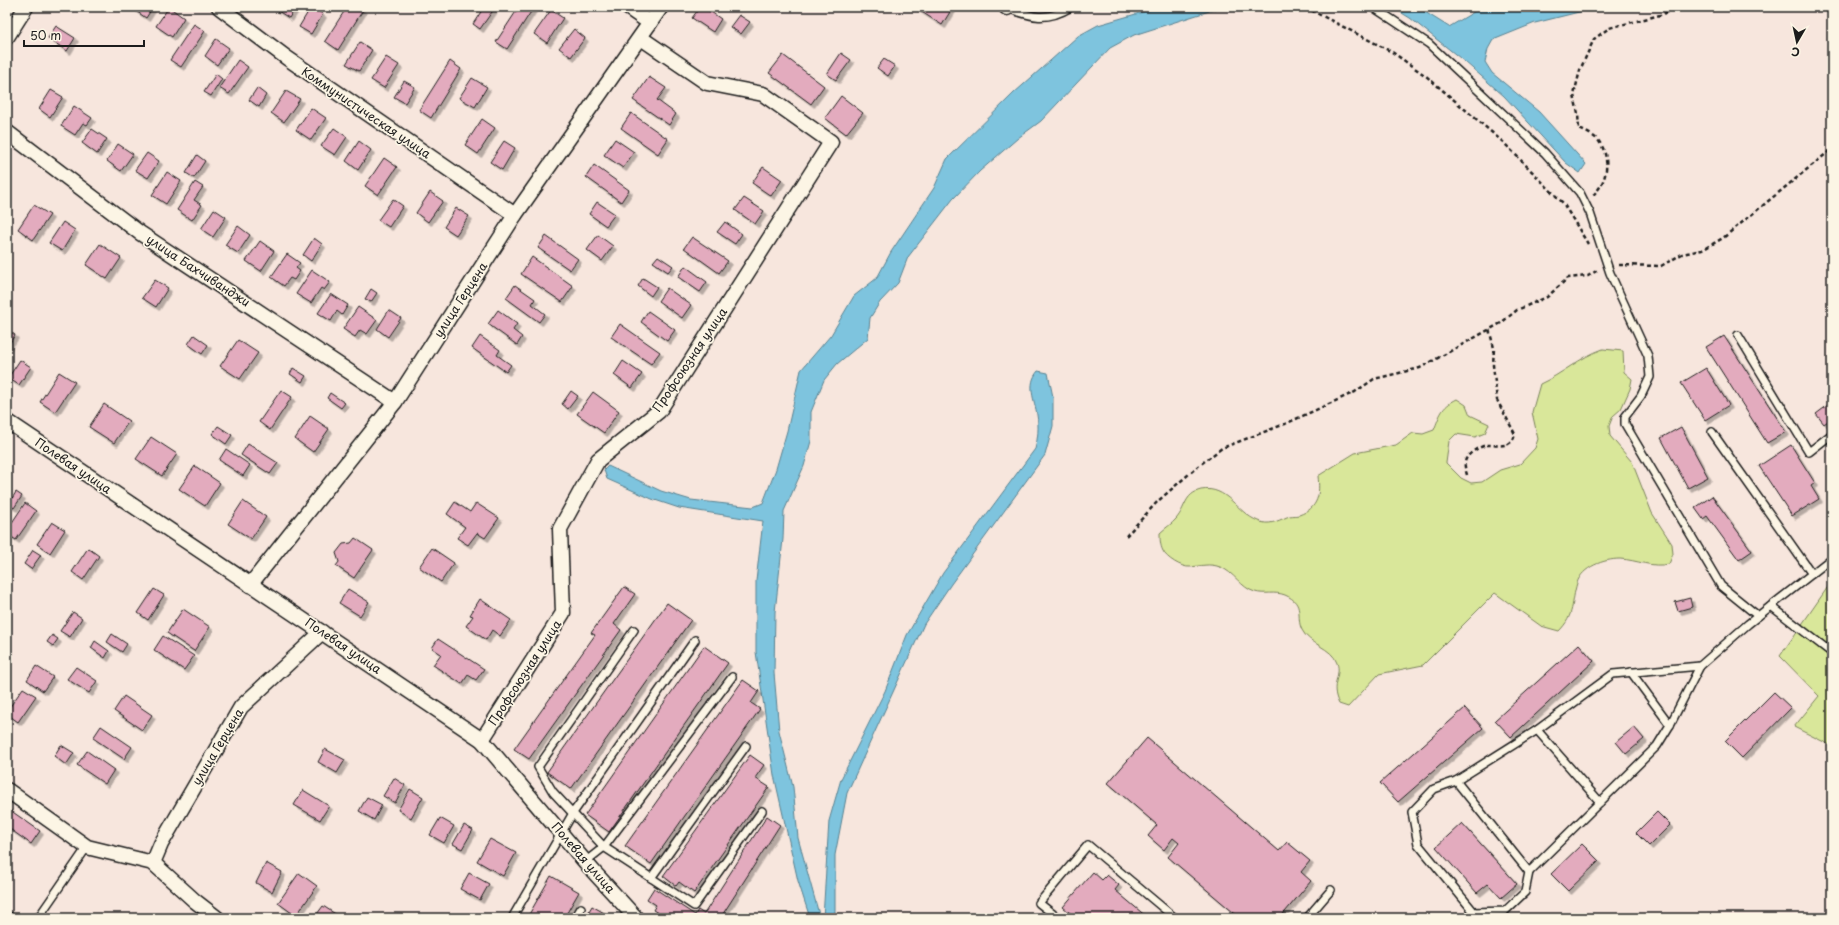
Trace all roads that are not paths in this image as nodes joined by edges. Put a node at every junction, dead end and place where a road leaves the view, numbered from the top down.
1 (26, 7) edge
2 (219, 7) edge
3 (627, 7) edge
4 (661, 7) edge
5 (1007, 7) edge
6 (1071, 7) edge
7 (1373, 7) edge
8 (650, 23) junction
9 (7, 37) edge
10 (640, 38) junction
11 (7, 132) edge
12 (515, 215) junction
13 (1738, 335) dead end
14 (395, 402) junction
15 (7, 422) edge
16 (1712, 432) dead end
17 (1832, 434) edge
18 (1832, 558) edge
19 (1812, 574) junction
20 (250, 585) junction
21 (1771, 606) junction
22 (1758, 616) junction
23 (634, 630) dead end
24 (322, 632) junction
25 (695, 640) dead end
26 (1832, 653) edge
27 (1700, 666) junction
28 (1631, 672) junction
29 (732, 676) dead end
30 (1670, 725) junction
31 (1537, 730) junction
32 (482, 740) junction
33 (746, 746) dead end
34 (1456, 781) junction
35 (7, 790) edge
36 (1600, 802) junction
37 (762, 811) dead end
38 (573, 813) junction
39 (561, 834) junction
40 (87, 847) junction
41 (604, 847) junction
42 (585, 862) junction
43 (152, 863) junction
44 (1529, 872) junction
45 (651, 878) junction
46 (1331, 890) dead end
47 (581, 908) dead end
48 (38, 918) edge
49 (217, 918) edge
50 (512, 918) edge
51 (575, 918) edge
52 (636, 918) edge
53 (1058, 918) edge
54 (1175, 918) edge
55 (1307, 918) edge

1 - 9 street
2 - 12 street, Коммунистическая улица
3 - 8 street
4 - 8 street, улица Герцена
5 - 6 lane
7 - 22 lane
8 - 10 street, улица Герцена
10 - 12 street, улица Герцена
10 - 32 street, Профсоюзная улица
11 - 14 street, улица Бахчиванджи
12 - 14 street, улица Герцена
13 - 17 lane
14 - 20 street, улица Герцена
15 - 20 street, Полевая улица
16 - 19 lane
18 - 19 lane
19 - 21 lane
20 - 24 street, Полевая улица
21 - 22 lane
21 - 26 lane
22 - 27 lane
23 - 38 lane
24 - 32 street, Полевая улица
24 - 43 street, улица Герцена
25 - 38 lane
27 - 28 lane
27 - 30 lane
28 - 30 lane
28 - 31 lane
29 - 41 lane
30 - 36 lane
31 - 34 lane
31 - 36 lane
32 - 39 street, Полевая улица
33 - 45 lane
34 - 44 lane
34 - 44 lane
35 - 40 street
36 - 44 lane
37 - 45 lane
38 - 39 lane
38 - 41 lane
39 - 42 street, Полевая улица
39 - 50 lane
40 - 43 street
40 - 48 lane
41 - 42 lane
41 - 45 lane
42 - 52 street, Полевая улица
43 - 49 street
46 - 55 lane
47 - 51 lane
53 - 54 lane

